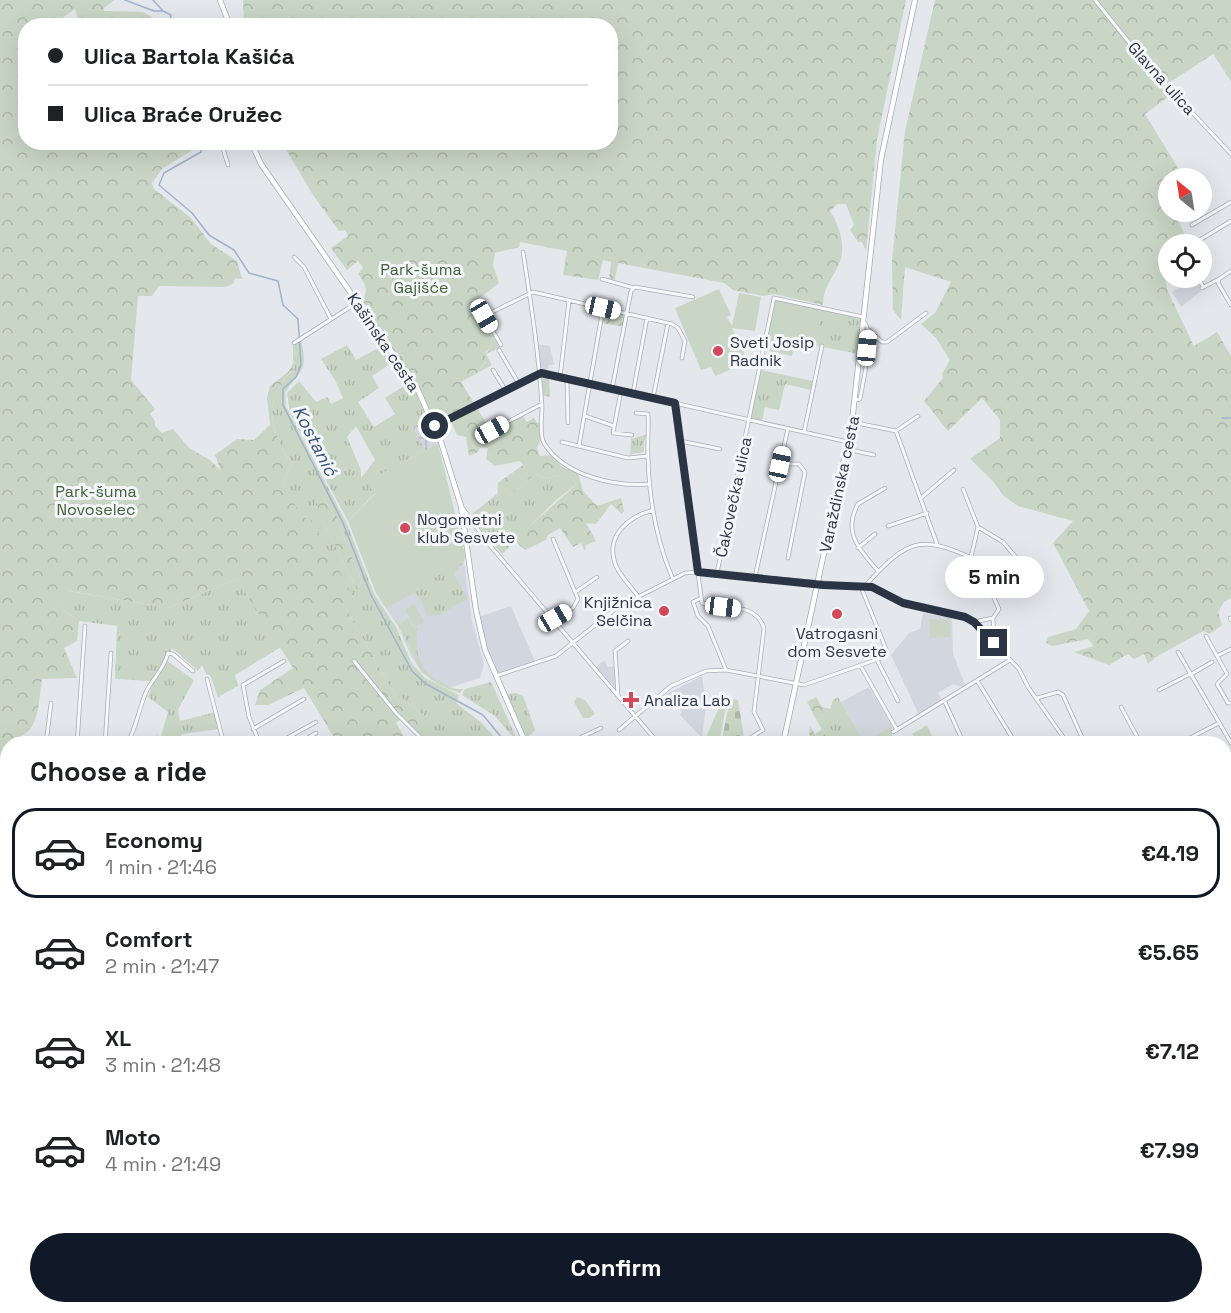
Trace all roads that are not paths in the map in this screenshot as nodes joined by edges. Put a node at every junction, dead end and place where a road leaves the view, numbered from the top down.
1 (220, 0) edge
2 (915, 0) edge
3 (1095, 0) edge
4 (227, 18) edge
5 (223, 150) edge
6 (255, 150) edge
7 (1231, 154) edge
8 (228, 165) dead end
9 (1231, 202) edge
10 (1231, 221) edge
11 (1192, 225) dead end
12 (1210, 234) edge
13 (523, 252) dead end
14 (294, 257) dead end
15 (1231, 271) edge
16 (602, 279) dead end
17 (1220, 279) junction
18 (1212, 283) edge
19 (634, 288) junction
20 (529, 293) junction
21 (693, 297) dead end
22 (569, 301) junction
23 (358, 302) junction
24 (1231, 306) edge
25 (603, 308) junction
26 (926, 313) dead end
27 (628, 314) junction
28 (647, 318) junction
29 (331, 319) junction
30 (865, 320) junction
31 (668, 323) junction
32 (869, 330) junction
33 (295, 342) dead end
34 (501, 345) dead end
35 (822, 346) dead end
36 (499, 350) dead end
37 (681, 358) dead end
38 (493, 370) dead end
39 (540, 373) junction
40 (560, 377) junction
41 (567, 379) junction
42 (519, 384) junction
43 (588, 384) junction
44 (612, 389) junction
45 (506, 391) junction
46 (621, 391) junction
47 (632, 394) junction
48 (653, 398) junction
49 (856, 400) junction
50 (675, 403) junction
51 (542, 404) junction
52 (636, 413) dead end
53 (585, 416) junction
54 (918, 417) dead end
55 (749, 420) junction
56 (852, 422) junction
57 (568, 423) dead end
58 (435, 426) junction
59 (614, 426) junction
60 (788, 428) junction
61 (492, 430) dead end
62 (896, 430) junction
63 (804, 432) junction
64 (632, 435) dead end
65 (680, 441) junction
66 (562, 442) dead end
67 (848, 442) junction
68 (579, 446) junction
69 (720, 449) dead end
70 (846, 449) junction
71 (874, 455) dead end
72 (648, 456) junction
73 (780, 464) junction
74 (954, 470) dead end
75 (650, 484) junction
76 (885, 488) dead end
77 (963, 489) dead end
78 (921, 498) junction
79 (461, 506) junction
80 (653, 510) junction
81 (927, 513) junction
82 (888, 526) dead end
83 (978, 527) junction
84 (875, 534) dead end
85 (553, 538) dead end
86 (937, 544) junction
87 (858, 548) junction
88 (971, 557) junction
89 (788, 558) dead end
90 (1020, 563) dead end
91 (878, 571) junction
92 (698, 572) junction
93 (717, 573) junction
94 (597, 577) dead end
95 (755, 577) junction
96 (672, 578) junction
97 (817, 584) junction
98 (862, 587) junction
99 (577, 591) junction
100 (639, 595) junction
101 (701, 598) junction
102 (644, 605) dead end
103 (993, 618) junction
104 (553, 620) junction
105 (974, 622) junction
106 (85, 626) dead end
107 (1206, 636) dead end
108 (628, 641) dead end
109 (994, 643) junction
110 (573, 644) junction
111 (1231, 649) edge
112 (1178, 652) dead end
113 (111, 653) dead end
114 (1217, 656) junction
115 (877, 660) junction
116 (1010, 660) junction
117 (284, 661) dead end
118 (354, 661) dead end
119 (1212, 662) dead end
120 (860, 665) junction
121 (193, 670) dead end
122 (726, 670) junction
123 (1190, 675) junction
124 (496, 676) junction
125 (758, 676) junction
126 (207, 679) dead end
127 (978, 681) junction
128 (796, 684) junction
129 (1160, 690) dead end
130 (617, 696) junction
131 (1036, 698) junction
132 (304, 699) dead end
133 (898, 701) dead end
134 (945, 702) junction
135 (51, 703) dead end
136 (1231, 703) edge
137 (1121, 707) dead end
138 (634, 715) junction
139 (316, 722) dead end
140 (1219, 723) junction
141 (601, 728) dead end
142 (253, 729) junction
143 (619, 730) dead end
144 (897, 730) junction
145 (893, 732) dead end
146 (316, 733) dead end
147 (47, 736) edge
148 (78, 736) edge
149 (106, 736) edge
150 (131, 736) edge
151 (222, 736) edge
152 (256, 736) edge
153 (291, 736) edge
154 (311, 736) edge
155 (418, 736) edge
156 (522, 736) edge
157 (585, 736) edge
158 (652, 736) edge
159 (754, 736) edge
160 (785, 736) edge
161 (960, 736) edge
162 (1011, 736) edge
163 (1062, 736) edge
164 (1082, 736) edge
165 (1137, 736) edge
166 (1194, 736) edge
167 (1227, 736) edge

1 - 4 main road
2 - 30 main road, Varaždinska cesta
3 - 7 street, Glavna ulica
5 - 8 street
6 - 23 main road, Kašinska cesta
9 - 11 street
10 - 12 street
13 - 20 street
14 - 29 street
15 - 17 street
16 - 19 street
17 - 18 street
17 - 24 street
19 - 21 street
19 - 27 street
20 - 22 street
20 - 34 street
20 - 39 street
22 - 25 street
22 - 40 street
23 - 29 street
23 - 58 main road, Kašinska cesta
25 - 27 street
25 - 43 street
26 - 32 street
27 - 28 street
27 - 44 street
28 - 31 street
28 - 47 street
29 - 33 street
30 - 32 street
30 - 49 main road, Varaždinska cesta
30 - 55 street, Čakovečka ulica
31 - 37 street
31 - 48 street
32 - 49 street, Varaždinska cesta
35 - 63 street
36 - 42 street
38 - 45 street
39 - 40 street
39 - 42 street
39 - 51 street
40 - 41 street
41 - 43 street
41 - 57 street
42 - 45 street
43 - 44 street
43 - 53 street
44 - 46 street
45 - 58 street
46 - 47 street
46 - 59 street
47 - 48 street
48 - 50 street
49 - 56 main road, Varaždinska cesta
50 - 55 street
50 - 65 street
51 - 61 street
51 - 75 street
52 - 72 street
53 - 59 street
53 - 68 street
54 - 62 street
55 - 60 street
55 - 93 street, Čakovečka ulica
56 - 62 street
56 - 67 main road, Varaždinska cesta
58 - 79 main road, Kašinska cesta
59 - 64 street
60 - 63 street
60 - 73 street
62 - 78 street
63 - 67 street
65 - 69 street
65 - 92 street
66 - 68 street
67 - 70 main road, Varaždinska cesta
68 - 72 street
70 - 71 street
70 - 97 main road, Varaždinska cesta
72 - 75 street
73 - 89 street
73 - 95 street
74 - 78 street
75 - 80 street
76 - 87 street
77 - 83 street
78 - 81 street
79 - 104 street, Kašinska cesta
79 - 124 main road
80 - 96 street
80 - 100 street
81 - 82 street
81 - 86 street
83 - 88 street
83 - 90 street
84 - 87 street
85 - 99 street
86 - 88 street
86 - 91 street
87 - 91 street
88 - 103 street
91 - 98 street
92 - 93 street
92 - 96 street
92 - 101 street
93 - 95 street
94 - 99 street
95 - 97 street
96 - 100 street
97 - 98 street
97 - 128 main road, Varaždinska cesta
98 - 105 street
98 - 115 street
99 - 104 street
100 - 102 street
100 - 110 street
101 - 122 street
101 - 125 street
103 - 105 street
103 - 109 street
104 - 110 street, Kašinska cesta
105 - 109 street
106 - 148 street
107 - 114 street
108 - 130 street
109 - 116 street
110 - 124 street
110 - 130 street, Kašinska cesta
111 - 114 street
112 - 123 street
113 - 149 street
114 - 136 street
115 - 120 street
115 - 133 street
116 - 127 street
116 - 131 street
117 - 142 street
118 - 155 street
119 - 123 street
120 - 128 street
120 - 144 street
121 - 150 street
122 - 125 street
122 - 138 street
123 - 129 street
123 - 140 street
124 - 156 main road
125 - 128 street
125 - 159 street
126 - 151 street
127 - 134 street
127 - 162 street
128 - 160 main road, Varaždinska cesta
130 - 138 street, Kašinska cesta
131 - 163 street
131 - 164 street
132 - 142 street
134 - 144 street
134 - 161 street
135 - 147 street
137 - 165 street
138 - 143 street
138 - 158 street, Kašinska cesta
139 - 153 street
140 - 166 street
140 - 167 street
141 - 157 street
142 - 152 street
144 - 145 street
146 - 154 street

